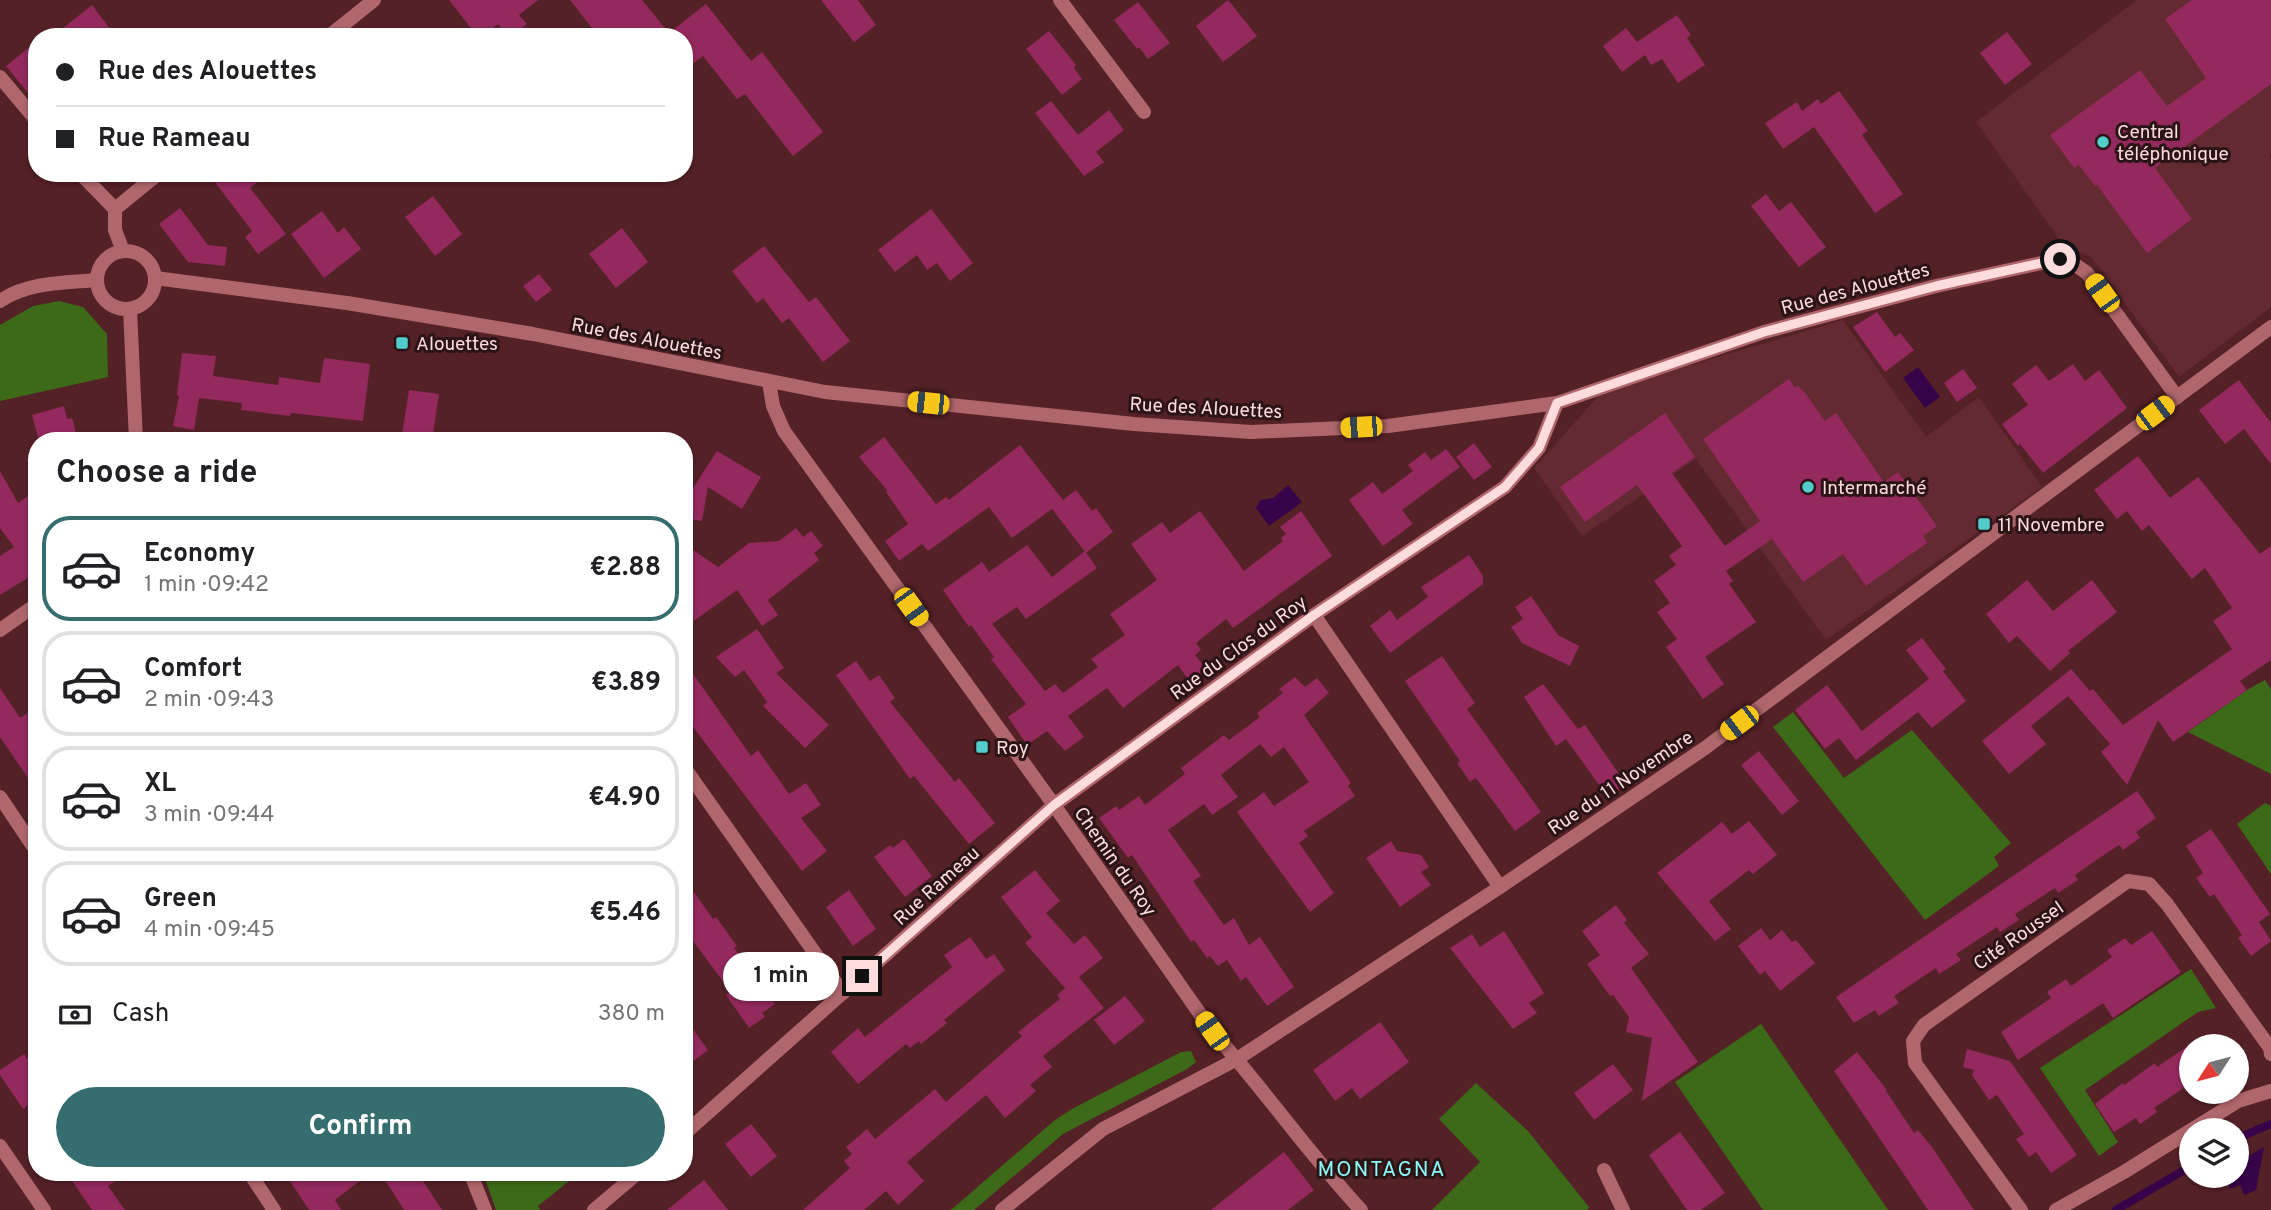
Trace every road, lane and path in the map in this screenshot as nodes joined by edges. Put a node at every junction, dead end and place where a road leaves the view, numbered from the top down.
1 (374, 0) edge
2 (1060, 0) edge
3 (339, 28) edge
4 (0, 77) edge
5 (28, 110) edge
6 (1144, 112) dead end
7 (87, 182) edge
8 (148, 182) edge
9 (115, 209) junction
10 (123, 251) junction
11 (155, 278) junction
12 (97, 280) junction
13 (0, 301) edge
14 (130, 309) junction
15 (2271, 327) edge
16 (769, 382) junction
17 (2177, 397) junction
18 (1557, 403) junction
19 (136, 432) edge
20 (28, 610) edge
21 (1314, 615) junction
22 (0, 630) edge
23 (693, 780) edge
24 (0, 797) edge
25 (1054, 805) junction
26 (28, 839) edge
27 (1500, 887) junction
28 (843, 993) junction
29 (2271, 1054) edge
30 (1237, 1059) junction
31 (2271, 1091) edge
32 (693, 1126) edge
33 (0, 1146) edge
34 (1604, 1170) dead end
35 (255, 1181) edge
36 (474, 1181) edge
37 (628, 1181) edge
38 (44, 1210) edge
39 (274, 1210) edge
40 (485, 1210) edge
41 (594, 1210) edge
42 (1002, 1210) edge
43 (1361, 1210) edge
44 (1623, 1210) edge
45 (2021, 1210) edge
46 (2056, 1210) edge

1 - 3 street
2 - 6 street
4 - 5 street
7 - 9 street
8 - 9 street
9 - 10 street
10 - 11 street
10 - 12 street
11 - 14 street
11 - 16 street, Rue des Alouettes
12 - 13 street
12 - 14 street
14 - 19 street
15 - 17 street, Rue du 11 Novembre
16 - 18 street, Rue des Alouettes
16 - 25 street, Chemin du Roy
17 - 18 street, Rue des Alouettes
17 - 27 street, Rue du 11 Novembre
18 - 21 street, Rue du Clos du Roy
20 - 22 street
21 - 25 street, Rue du Clos du Roy
21 - 27 street
23 - 28 street
24 - 26 street
25 - 28 street, Rue Rameau
25 - 30 street, Chemin du Roy
27 - 30 street, Rue du 11 Novembre
28 - 32 street, Rue Rameau
29 - 45 street, Cité Roussel
30 - 42 street, Rue du 11 Novembre
30 - 43 street, Chemin du Roy
31 - 46 street
33 - 38 street
34 - 44 street
35 - 39 street
36 - 40 street
37 - 41 street

